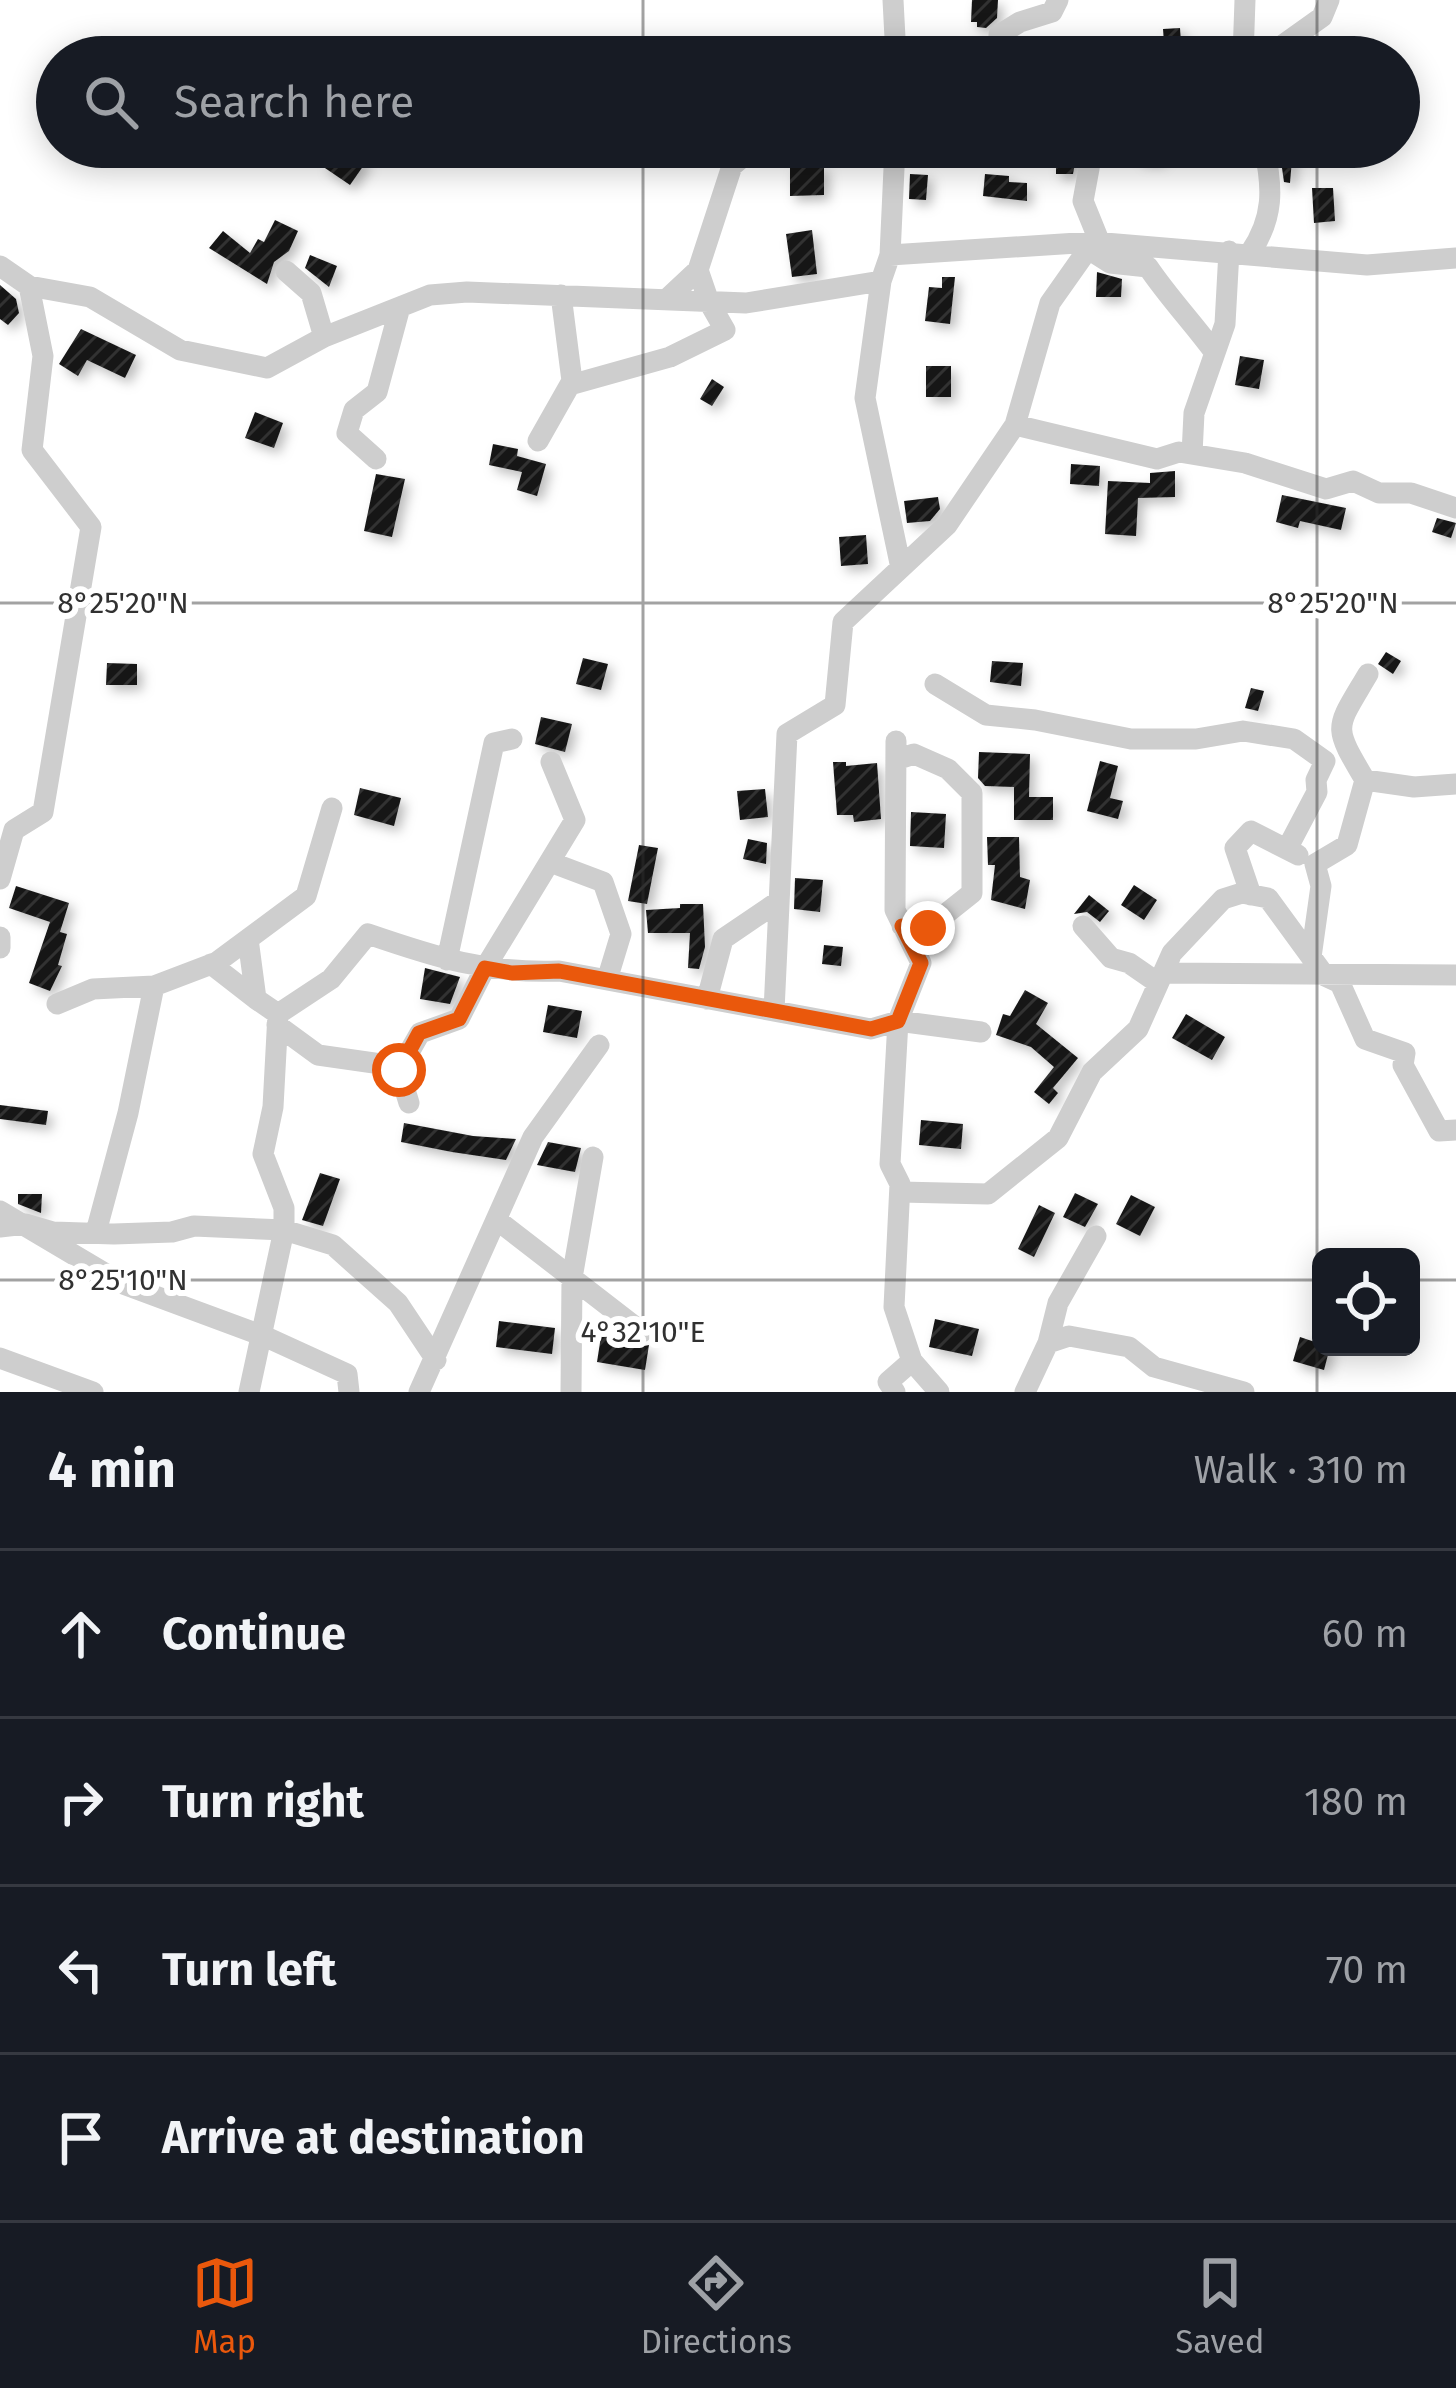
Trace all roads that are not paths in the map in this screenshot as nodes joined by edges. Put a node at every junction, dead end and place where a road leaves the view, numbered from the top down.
1 (893, 0) edge
2 (1058, 0) edge
3 (1245, 0) edge
4 (1329, 0) edge
5 (895, 36) edge
6 (999, 36) edge
7 (1244, 36) edge
8 (1296, 36) edge
9 (731, 168) edge
10 (894, 168) edge
11 (1090, 168) edge
12 (1268, 168) edge
13 (1094, 245) junction
14 (1239, 252) junction
15 (890, 255) junction
16 (1456, 258) edge
17 (0, 266) edge
18 (698, 270) junction
19 (286, 271) dead end
20 (881, 281) junction
21 (29, 286) junction
22 (560, 296) junction
23 (667, 299) junction
24 (709, 302) junction
25 (400, 307) junction
26 (324, 337) junction
27 (1215, 353) junction
28 (570, 385) junction
29 (1015, 425) junction
30 (538, 441) dead end
31 (1192, 454) junction
32 (376, 459) dead end
33 (1456, 508) edge
34 (901, 568) junction
35 (1368, 674) dead end
36 (935, 684) dead end
37 (512, 739) dead end
38 (550, 762) dead end
39 (1366, 780) junction
40 (1456, 784) edge
41 (332, 808) dead end
42 (1287, 849) junction
43 (550, 862) junction
44 (1316, 864) junction
45 (0, 879) edge
46 (1251, 895) junction
47 (779, 901) junction
48 (902, 926) junction
49 (1082, 926) dead end
50 (0, 938) edge
51 (248, 939) junction
52 (0, 948) edge
53 (1311, 957) junction
54 (447, 960) junction
55 (211, 964) junction
56 (485, 968) junction
57 (1456, 975) edge
58 (1325, 976) junction
59 (1161, 978) junction
60 (607, 980) junction
61 (154, 986) junction
62 (256, 999) junction
63 (707, 999) junction
64 (56, 1004) dead end
65 (774, 1011) junction
66 (277, 1019) junction
67 (898, 1021) junction
68 (981, 1032) dead end
69 (598, 1045) dead end
70 (404, 1062) junction
71 (409, 1103) dead end
72 (1456, 1130) edge
73 (593, 1157) dead end
74 (900, 1192) junction
75 (0, 1211) edge
76 (497, 1220) junction
77 (26, 1224) junction
78 (0, 1227) edge
79 (284, 1230) junction
80 (96, 1232) junction
81 (1096, 1236) dead end
82 (572, 1278) junction
83 (642, 1333) dead end
84 (263, 1336) junction
85 (1048, 1343) junction
86 (0, 1358) edge
87 (436, 1360) junction
88 (912, 1361) junction
89 (93, 1392) edge
90 (249, 1392) edge
91 (349, 1392) edge
92 (419, 1392) edge
93 (571, 1392) edge
94 (895, 1392) edge
95 (939, 1392) edge
96 (1025, 1392) edge
97 (1244, 1392) edge

1 - 5 street
2 - 6 street
3 - 7 street
4 - 8 street
9 - 18 street
10 - 15 street
11 - 13 street
12 - 14 street
13 - 14 street
13 - 15 street
13 - 27 street
13 - 29 street
14 - 16 street
14 - 27 street
15 - 20 street
17 - 21 street
18 - 23 street
18 - 24 street
19 - 26 street
20 - 24 street
20 - 34 street
21 - 26 street
21 - 45 street
22 - 23 street
22 - 25 street
22 - 28 street
23 - 24 street
24 - 28 street
25 - 26 street
25 - 32 street
27 - 31 street
28 - 30 street
29 - 31 street
29 - 34 street
31 - 33 street
34 - 47 street
35 - 39 street
36 - 42 street
37 - 54 street
38 - 43 street
39 - 40 street
39 - 44 street
41 - 51 street
42 - 44 street
42 - 46 street
43 - 56 street
43 - 60 street
44 - 53 street
46 - 53 street
46 - 59 street
47 - 63 street
47 - 65 street
48 - 48 street
48 - 67 street
49 - 59 street
50 - 52 street
51 - 55 street
51 - 62 street
53 - 58 street
54 - 56 street
54 - 66 street
55 - 61 street
55 - 62 street
56 - 60 street
56 - 70 street
57 - 58 street
58 - 59 street
58 - 72 street
59 - 74 street
60 - 63 street
61 - 64 street
61 - 80 street
62 - 66 street
63 - 65 street
65 - 67 street
66 - 70 street
66 - 79 street
67 - 68 street
67 - 74 street
69 - 76 street
70 - 71 street
73 - 82 street
74 - 88 street
75 - 77 street
76 - 82 street
76 - 87 street
77 - 78 street
77 - 80 street
77 - 84 street
79 - 80 street
79 - 84 street
79 - 87 street
81 - 85 street
82 - 83 street
82 - 93 street
84 - 90 street
84 - 91 street
85 - 96 street
85 - 97 street
86 - 89 street
87 - 92 street
88 - 94 street
88 - 95 street

